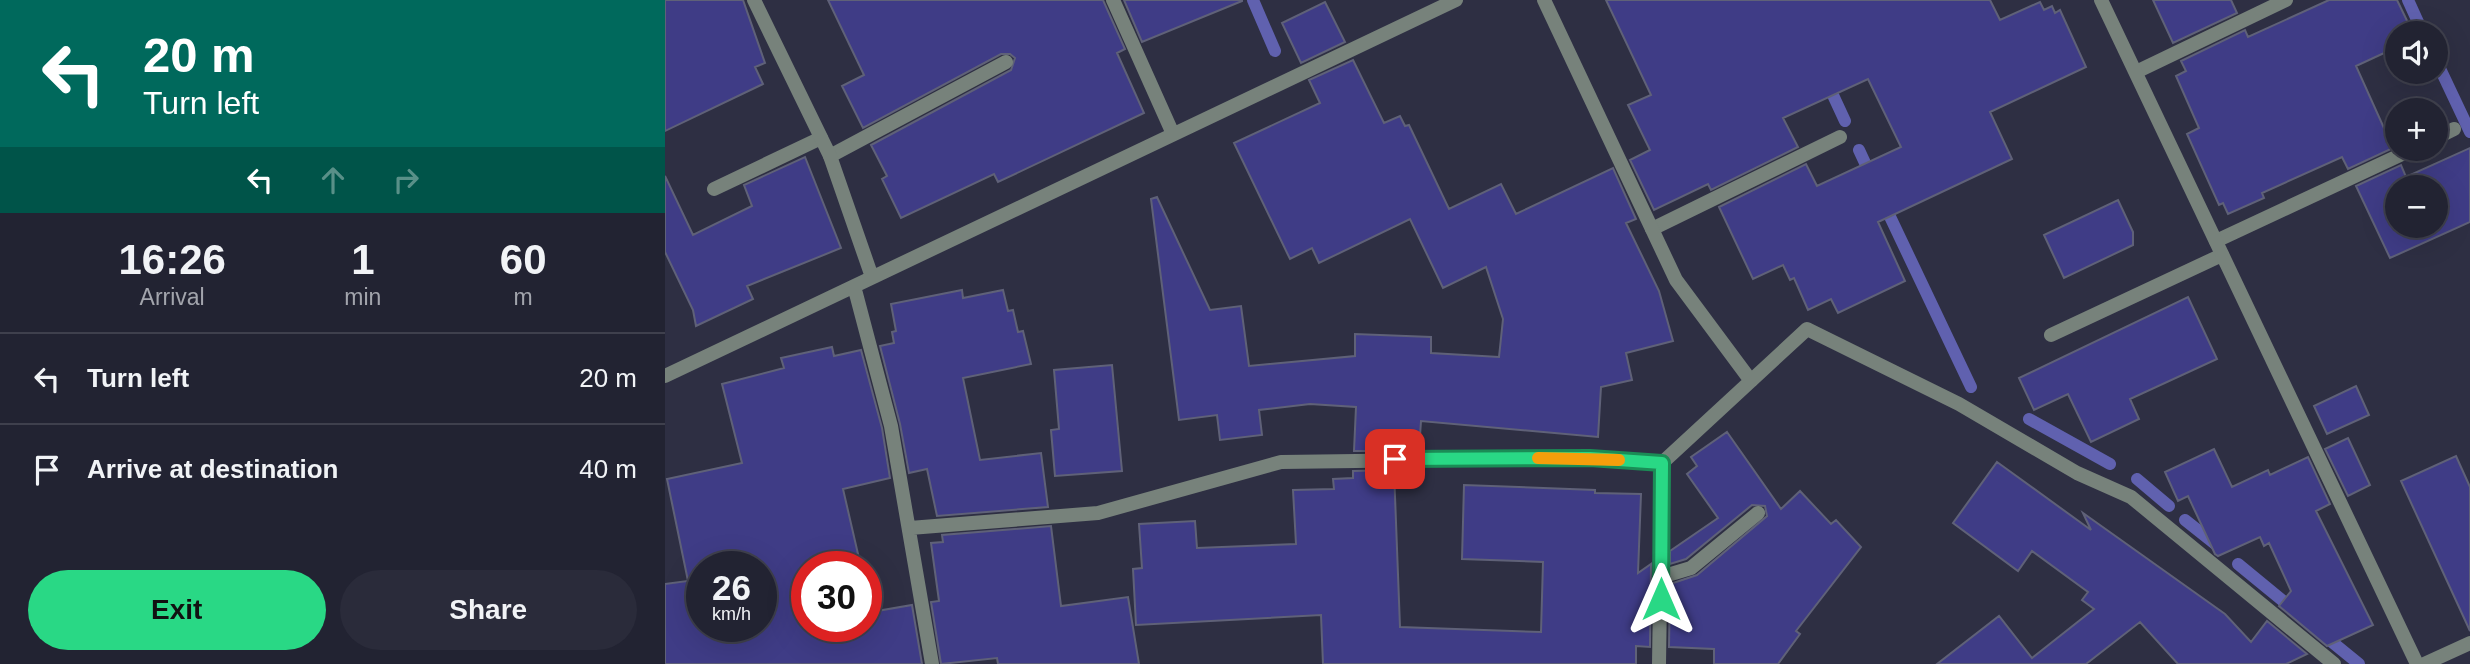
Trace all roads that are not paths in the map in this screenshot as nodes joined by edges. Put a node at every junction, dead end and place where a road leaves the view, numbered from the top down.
1 (754, 0) edge
2 (1113, 0) edge
3 (1456, 0) edge
4 (1544, 0) edge
5 (2101, 0) edge
6 (2286, 0) edge
7 (1006, 62) dead end
8 (2136, 72) junction
9 (2454, 129) dead end
10 (2448, 132) edge
11 (1173, 134) junction
12 (1840, 137) dead end
13 (821, 138) junction
14 (831, 156) junction
15 (2389, 161) edge
16 (714, 189) dead end
17 (1652, 229) junction
18 (2219, 248) junction
19 (872, 277) junction
20 (854, 286) junction
21 (2051, 335) dead end
22 (665, 376) edge
23 (1751, 381) junction
24 (1662, 463) junction
25 (1758, 513) dead end
26 (910, 528) junction
27 (1661, 577) junction
28 (2470, 643) edge
29 (932, 664) edge
30 (1660, 664) edge
31 (2334, 664) edge
32 (2417, 664) edge
33 (2424, 664) edge

1 - 13 street
2 - 11 street
3 - 11 street
4 - 17 street
5 - 8 street
6 - 8 street
7 - 14 street
8 - 18 street
9 - 10 street
11 - 19 street
12 - 17 street
13 - 14 street
13 - 16 street
14 - 19 street
15 - 18 street
17 - 23 street
18 - 21 street
18 - 32 street
19 - 20 street
20 - 22 street
20 - 26 street
23 - 24 street
23 - 31 street
24 - 26 street
24 - 27 street
25 - 27 street
26 - 29 street
27 - 30 street
28 - 33 street

